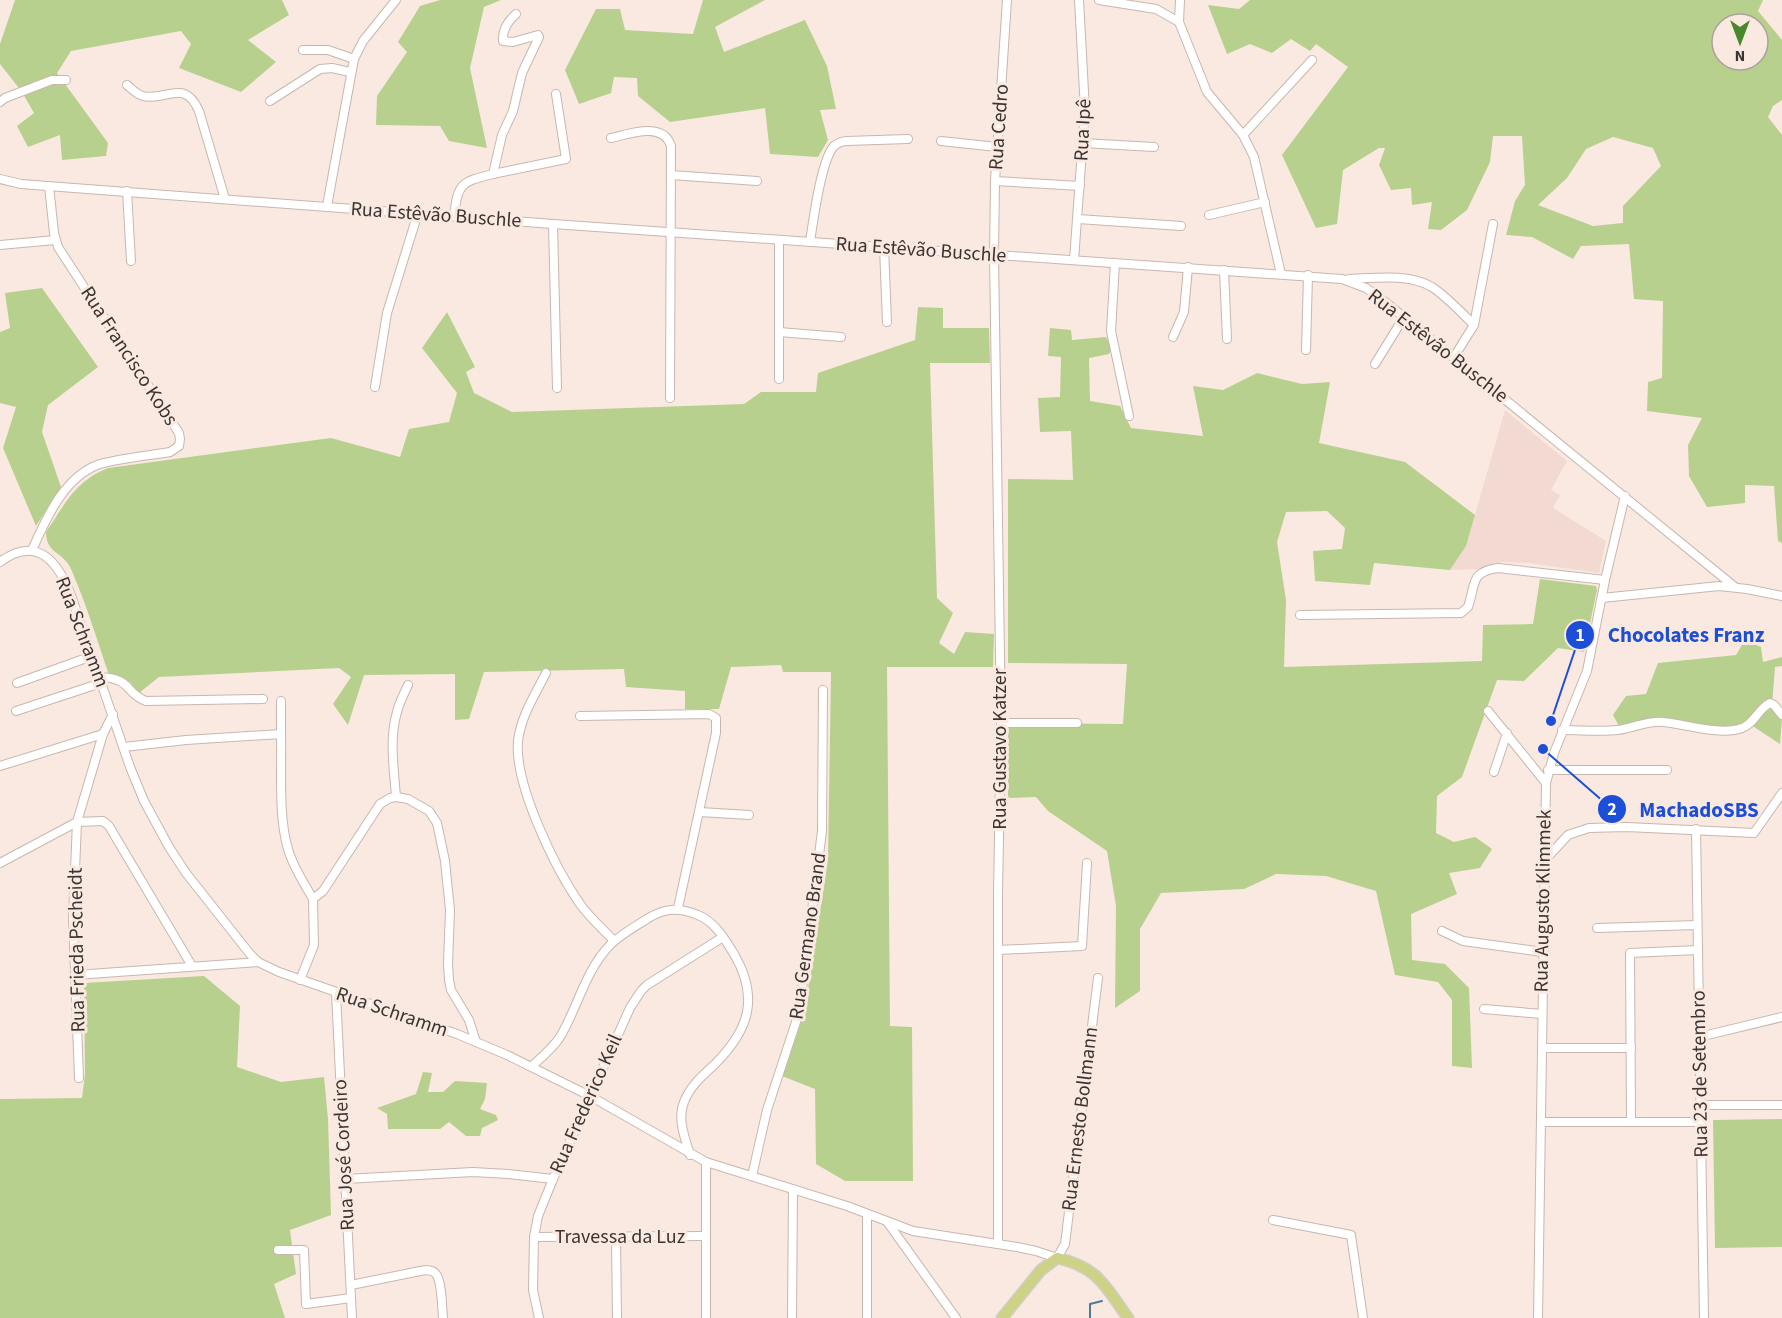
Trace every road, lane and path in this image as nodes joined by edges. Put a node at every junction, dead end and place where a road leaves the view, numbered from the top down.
1 (396, 0) edge
2 (1007, 0) edge
3 (1079, 0) edge
4 (1099, 0) edge
5 (1180, 0) edge
6 (516, 14) dead end
7 (1179, 22) junction
8 (303, 50) dead end
9 (354, 58) junction
10 (1312, 60) dead end
11 (350, 72) junction
12 (66, 80) dead end
13 (127, 85) dead end
14 (556, 94) dead end
15 (270, 101) dead end
16 (0, 102) edge
17 (1243, 135) junction
18 (611, 138) dead end
19 (908, 140) dead end
20 (941, 141) dead end
21 (1083, 143) junction
22 (997, 147) junction
23 (1154, 147) dead end
24 (493, 174) junction
25 (671, 175) junction
26 (0, 179) edge
27 (757, 181) dead end
28 (995, 181) junction
29 (49, 186) junction
30 (1080, 186) junction
31 (128, 191) junction
32 (225, 199) junction
33 (1265, 202) junction
34 (327, 206) junction
35 (418, 213) junction
36 (1209, 215) dead end
37 (454, 216) junction
38 (1078, 219) junction
39 (553, 224) junction
40 (1493, 224) dead end
41 (1181, 226) dead end
42 (669, 232) junction
43 (55, 240) junction
44 (778, 240) junction
45 (810, 242) junction
46 (0, 246) edge
47 (884, 247) junction
48 (994, 255) junction
49 (1074, 260) junction
50 (131, 261) dead end
51 (1115, 262) junction
52 (1188, 267) junction
53 (1224, 270) junction
54 (1281, 274) junction
55 (1308, 275) junction
56 (1342, 279) junction
57 (1404, 316) junction
58 (887, 322) dead end
59 (1474, 325) junction
60 (779, 332) junction
61 (841, 337) dead end
62 (1173, 337) dead end
63 (1227, 339) dead end
64 (1306, 350) dead end
65 (1454, 357) junction
66 (1375, 364) dead end
67 (779, 379) dead end
68 (375, 387) dead end
69 (557, 388) dead end
70 (670, 398) dead end
71 (1129, 416) dead end
72 (1625, 496) junction
73 (32, 550) junction
74 (0, 562) edge
75 (1711, 567) junction
76 (1605, 580) junction
77 (1707, 586) junction
78 (1736, 587) junction
79 (1782, 596) edge
80 (1602, 597) junction
81 (1300, 615) dead end
82 (92, 656) junction
83 (546, 673) dead end
84 (100, 680) junction
85 (17, 682) dead end
86 (408, 686) dead end
87 (823, 690) dead end
88 (263, 699) dead end
89 (281, 701) dead end
90 (16, 711) dead end
91 (1488, 711) dead end
92 (113, 714) junction
93 (1782, 715) edge
94 (580, 716) dead end
95 (1001, 723) junction
96 (1077, 723) dead end
97 (1562, 730) junction
98 (1507, 733) junction
99 (103, 734) junction
100 (281, 734) junction
101 (124, 747) junction
102 (0, 766) edge
103 (1548, 770) junction
104 (1667, 770) dead end
105 (1494, 772) dead end
106 (1545, 783) junction
107 (1782, 793) edge
108 (396, 796) junction
109 (700, 812) junction
110 (749, 815) dead end
111 (77, 822) junction
112 (1696, 829) junction
113 (1544, 861) junction
114 (0, 863) edge
115 (1087, 863) dead end
116 (313, 899) junction
117 (678, 908) junction
118 (1697, 925) junction
119 (1597, 928) dead end
120 (1442, 932) dead end
121 (723, 937) junction
122 (614, 941) junction
123 (998, 950) junction
124 (1698, 950) junction
125 (1543, 952) junction
126 (258, 962) junction
127 (192, 966) junction
128 (75, 975) junction
129 (1098, 978) dead end
130 (300, 980) junction
131 (336, 993) junction
132 (1484, 1009) dead end
133 (1542, 1014) junction
134 (1782, 1017) edge
135 (1699, 1037) junction
136 (476, 1042) junction
137 (1542, 1048) junction
138 (1631, 1048) junction
139 (532, 1066) junction
140 (79, 1078) dead end
141 (590, 1096) junction
142 (1700, 1105) junction
143 (1782, 1105) edge
144 (1541, 1122) junction
145 (1631, 1122) junction
146 (1701, 1122) junction
147 (690, 1155) junction
148 (706, 1162) junction
149 (752, 1176) junction
150 (345, 1179) junction
151 (553, 1179) junction
152 (793, 1189) junction
153 (867, 1214) junction
154 (1273, 1220) dead end
155 (888, 1223) junction
156 (706, 1236) junction
157 (534, 1237) junction
158 (616, 1237) junction
159 (998, 1244) junction
160 (278, 1250) dead end
161 (1056, 1258) junction
162 (351, 1285) junction
163 (351, 1298) junction
164 (352, 1318) edge
165 (443, 1318) edge
166 (540, 1318) edge
167 (617, 1318) edge
168 (706, 1318) edge
169 (792, 1318) edge
170 (867, 1318) edge
171 (956, 1318) edge
172 (1002, 1318) edge
173 (1128, 1318) edge
174 (1363, 1318) edge
175 (1538, 1318) edge
176 (1704, 1318) edge

1 - 9 street
2 - 22 street, Rua Cedro
3 - 21 street, Rua Ipê
4 - 7 street
5 - 7 street
6 - 24 street
7 - 17 street
8 - 9 street
9 - 11 street
10 - 17 street
11 - 15 street
11 - 34 street
12 - 16 street
13 - 32 street
14 - 24 street
17 - 33 street
18 - 25 street
19 - 45 street
20 - 22 street
21 - 23 street
21 - 30 street, Rua Ipê
22 - 28 street, Rua Cedro
24 - 37 street
25 - 27 street
25 - 42 street
26 - 29 street, Rua Estêvão Buschle
28 - 30 street
28 - 48 street, Rua Cedro
29 - 31 street, Rua Estêvão Buschle
29 - 43 street, Rua Francisco Kobs
30 - 38 street, Rua Ipê
31 - 32 street, Rua Estêvão Buschle
31 - 50 street
32 - 34 street, Rua Estêvão Buschle
33 - 36 street
33 - 54 street
34 - 35 street, Rua Estêvão Buschle
35 - 37 street, Rua Estêvão Buschle
35 - 68 street
37 - 39 street, Rua Estêvão Buschle
38 - 41 street
38 - 49 street, Rua Ipê
39 - 42 street, Rua Estêvão Buschle
39 - 69 street
40 - 59 street
42 - 44 street, Rua Estêvão Buschle
42 - 70 street
43 - 46 street
43 - 73 street, Rua Francisco Kobs
44 - 45 street, Rua Estêvão Buschle
44 - 60 street
45 - 47 street, Rua Estêvão Buschle
47 - 48 street, Rua Estêvão Buschle
47 - 58 street
48 - 49 street, Rua Estêvão Buschle
48 - 95 street, Rua Gustavo Katzer
49 - 51 street, Rua Estêvão Buschle
51 - 52 street, Rua Estêvão Buschle
51 - 71 street
52 - 53 street, Rua Estêvão Buschle
52 - 62 street
53 - 54 street, Rua Estêvão Buschle
53 - 63 street
54 - 55 street, Rua Estêvão Buschle
55 - 56 street, Rua Estêvão Buschle
55 - 64 street
56 - 57 street, Rua Estêvão Buschle
56 - 59 street
57 - 65 street, Rua Estêvão Buschle
57 - 66 street
59 - 65 street
60 - 61 street
60 - 67 street
65 - 72 street, Rua Estêvão Buschle
72 - 75 street, Rua Estêvão Buschle
72 - 76 street, Rua Augusto Klimmek
73 - 74 street
73 - 82 street, Rua Schramm
75 - 77 street
75 - 78 street, Rua Estêvão Buschle
76 - 80 street, Rua Augusto Klimmek
76 - 81 street
77 - 78 street
77 - 80 street
78 - 79 street
80 - 97 street, Rua Augusto Klimmek
82 - 84 street, Rua Schramm
82 - 85 street
83 - 122 street
84 - 88 street
84 - 90 street
84 - 92 street, Rua Schramm
86 - 108 street
87 - 149 street, Rua Germano Brand
89 - 100 street
91 - 98 street
92 - 99 street, Rua Frieda Pscheidt
92 - 101 street, Rua Schramm
93 - 97 street
94 - 109 street
95 - 96 street
95 - 123 street, Rua Gustavo Katzer
97 - 103 street, Rua Augusto Klimmek
98 - 105 street
98 - 106 street
99 - 102 street
99 - 111 street, Rua Frieda Pscheidt
100 - 101 street
100 - 116 street
101 - 126 street, Rua Schramm
103 - 104 street
103 - 106 street, Rua Augusto Klimmek
106 - 113 street, Rua Augusto Klimmek
107 - 112 street
108 - 116 street
108 - 136 street
109 - 110 street
109 - 117 street
111 - 114 street
111 - 127 street
111 - 128 street, Rua Frieda Pscheidt
112 - 113 street
112 - 118 street, Rua 23 de Setembro
113 - 125 street, Rua Augusto Klimmek
115 - 123 street
116 - 130 street
117 - 121 street
117 - 122 street
118 - 119 street
118 - 124 street, Rua 23 de Setembro
120 - 125 street
121 - 141 street, Rua Frederico Keil
121 - 147 street
122 - 139 street
123 - 159 street, Rua Gustavo Katzer
124 - 135 street, Rua 23 de Setembro
124 - 138 street
125 - 133 street, Rua Augusto Klimmek
126 - 127 street
126 - 130 street, Rua Schramm
127 - 128 street
128 - 140 street, Rua Frieda Pscheidt
129 - 161 street, Rua Ernesto Bollmann
130 - 131 street, Rua Schramm
131 - 136 street, Rua Schramm
131 - 150 street, Rua José Cordeiro
132 - 133 street
133 - 137 street, Rua Augusto Klimmek
134 - 135 street
135 - 142 street, Rua 23 de Setembro
136 - 139 street, Rua Schramm
137 - 138 street
137 - 144 street, Rua Augusto Klimmek
138 - 145 street
139 - 141 street, Rua Schramm
141 - 147 street, Rua Schramm
141 - 151 street, Rua Frederico Keil
142 - 143 street
142 - 146 street, Rua 23 de Setembro
144 - 145 street
144 - 175 street, Rua Augusto Klimmek
145 - 146 street
146 - 176 street, Rua 23 de Setembro
147 - 148 street, Rua Schramm
148 - 149 street, Rua Schramm
148 - 156 street
149 - 152 street, Rua Schramm
150 - 151 street
150 - 162 street, Rua José Cordeiro
151 - 157 street, Rua Frederico Keil
152 - 153 street, Rua Schramm
152 - 169 street
153 - 155 street, Rua Schramm
153 - 170 street
154 - 174 street
155 - 159 street, Rua Schramm
155 - 171 street
156 - 158 street, Travessa da Luz
156 - 168 street
157 - 158 street, Travessa da Luz
157 - 166 street, Rua Frederico Keil
158 - 167 street
159 - 161 street, Rua Schramm
160 - 163 street
161 - 172 main road
161 - 173 main road
162 - 163 street, Rua José Cordeiro
162 - 165 street
163 - 164 street, Rua José Cordeiro

